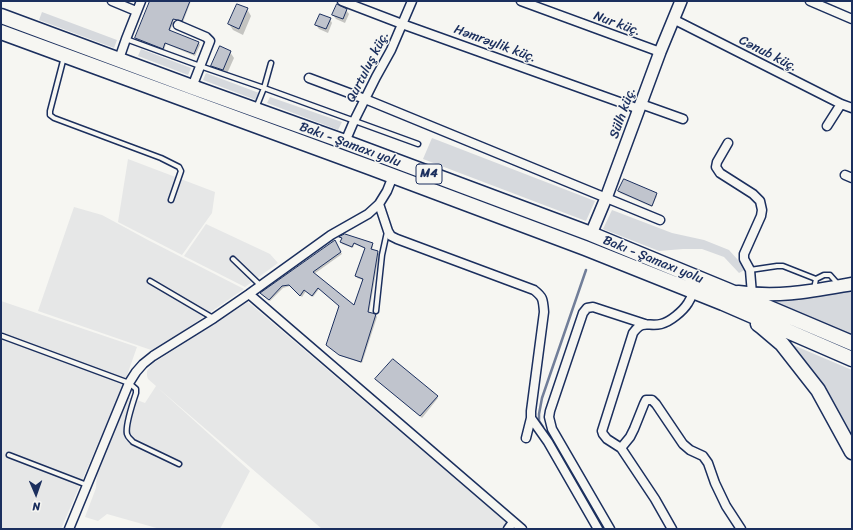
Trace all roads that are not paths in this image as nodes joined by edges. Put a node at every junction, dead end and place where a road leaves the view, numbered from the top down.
1 (112, 1) edge
2 (141, 1) edge
3 (342, 1) edge
4 (412, 1) edge
5 (521, 1) edge
6 (681, 1) edge
7 (810, 1) edge
8 (136, 11) junction
9 (1, 16) edge
10 (673, 19) junction
11 (852, 19) edge
12 (402, 24) junction
13 (178, 26) dead end
14 (1, 32) edge
15 (126, 40) junction
16 (660, 52) junction
17 (64, 55) junction
18 (119, 59) junction
19 (271, 63) dead end
20 (200, 66) junction
21 (309, 78) dead end
22 (192, 87) junction
23 (264, 88) junction
24 (365, 99) junction
25 (840, 104) junction
26 (640, 107) junction
27 (852, 108) edge
28 (256, 110) junction
29 (683, 119) dead end
30 (354, 121) junction
31 (827, 126) dead end
32 (345, 142) junction
33 (728, 143) dead end
34 (418, 144) dead end
35 (394, 176) junction
36 (606, 198) junction
37 (171, 200) dead end
38 (379, 204) junction
39 (660, 220) dead end
40 (388, 231) junction
41 (591, 234) junction
42 (233, 259) dead end
43 (750, 270) junction
44 (150, 281) dead end
45 (260, 285) junction
46 (815, 285) junction
47 (846, 285) edge
48 (693, 292) junction
49 (249, 294) junction
50 (752, 294) junction
51 (725, 297) junction
52 (376, 311) dead end
53 (214, 318) junction
54 (645, 324) junction
55 (2, 336) dead end
56 (852, 344) edge
57 (852, 359) edge
58 (129, 383) junction
59 (531, 418) junction
60 (552, 429) junction
61 (543, 435) junction
62 (526, 438) dead end
63 (621, 448) junction
64 (852, 452) edge
65 (10, 455) dead end
66 (179, 464) dead end
67 (87, 485) junction
68 (514, 522) junction
69 (69, 529) edge
70 (508, 529) edge
71 (522, 529) edge
72 (598, 529) edge
73 (610, 529) edge
74 (672, 529) edge
75 (741, 529) edge

1 - 8 street
2 - 8 street
3 - 12 street, Həmrəylik küç.
4 - 12 street, Qurtuluş küç.
5 - 16 street, Nur küç.
6 - 10 street, Sülh küç.
7 - 11 street
8 - 15 street
9 - 18 highway, Bakı - Şamaxı yolu / M4
10 - 16 street, Sülh küç.
10 - 25 street, Cənub küç.
12 - 24 street, Qurtuluş küç.
12 - 26 street, Həmrəylik küç.
13 - 20 street
14 - 17 highway, Bakı - Şamaxı yolu / M4
15 - 18 street
15 - 20 lane
16 - 26 street, Sülh küç.
17 - 35 highway, Bakı - Şamaxı yolu / M4
17 - 37 lane
18 - 22 highway, Bakı - Şamaxı yolu / M4
19 - 23 lane
20 - 22 street
20 - 23 lane
21 - 24 street
22 - 28 highway, Bakı - Şamaxı yolu / M4
23 - 28 lane
23 - 30 lane
24 - 30 street, Qurtuluş küç.
24 - 36 street
25 - 27 street, Cənub küç.
25 - 31 street
26 - 29 street, Həmrəylik küç.
26 - 36 street, Sülh küç.
28 - 32 highway, Bakı - Şamaxı yolu / M4
30 - 32 street, Qurtuluş küç.
30 - 34 lane
32 - 41 highway, Bakı - Şamaxı yolu / M4
33 - 43 street
35 - 38 street
35 - 48 highway, Bakı - Şamaxı yolu / M4
36 - 39 street
36 - 41 street, Sülh küç.
38 - 40 street
38 - 45 street
40 - 52 lane
40 - 59 street
41 - 51 highway, Bakı - Şamaxı yolu / M4
42 - 45 lane
43 - 46 lane
43 - 50 street
44 - 53 lane
45 - 49 street
46 - 47 main road
46 - 50 main road
48 - 51 highway, Bakı - Şamaxı yolu / M4
48 - 54 street
49 - 53 street
49 - 68 street
50 - 51 main road
51 - 56 highway, Bakı - Şamaxı yolu / M4
51 - 57 highway, Bakı - Şamaxı yolu / M4
51 - 64 highway
53 - 58 street
54 - 60 street
54 - 63 street
55 - 58 lane
58 - 66 lane
58 - 67 street
59 - 61 street
59 - 62 street
60 - 61 street
60 - 73 street
61 - 72 street
63 - 74 street
63 - 75 street
65 - 67 lane
67 - 69 street
68 - 70 street
68 - 71 street

